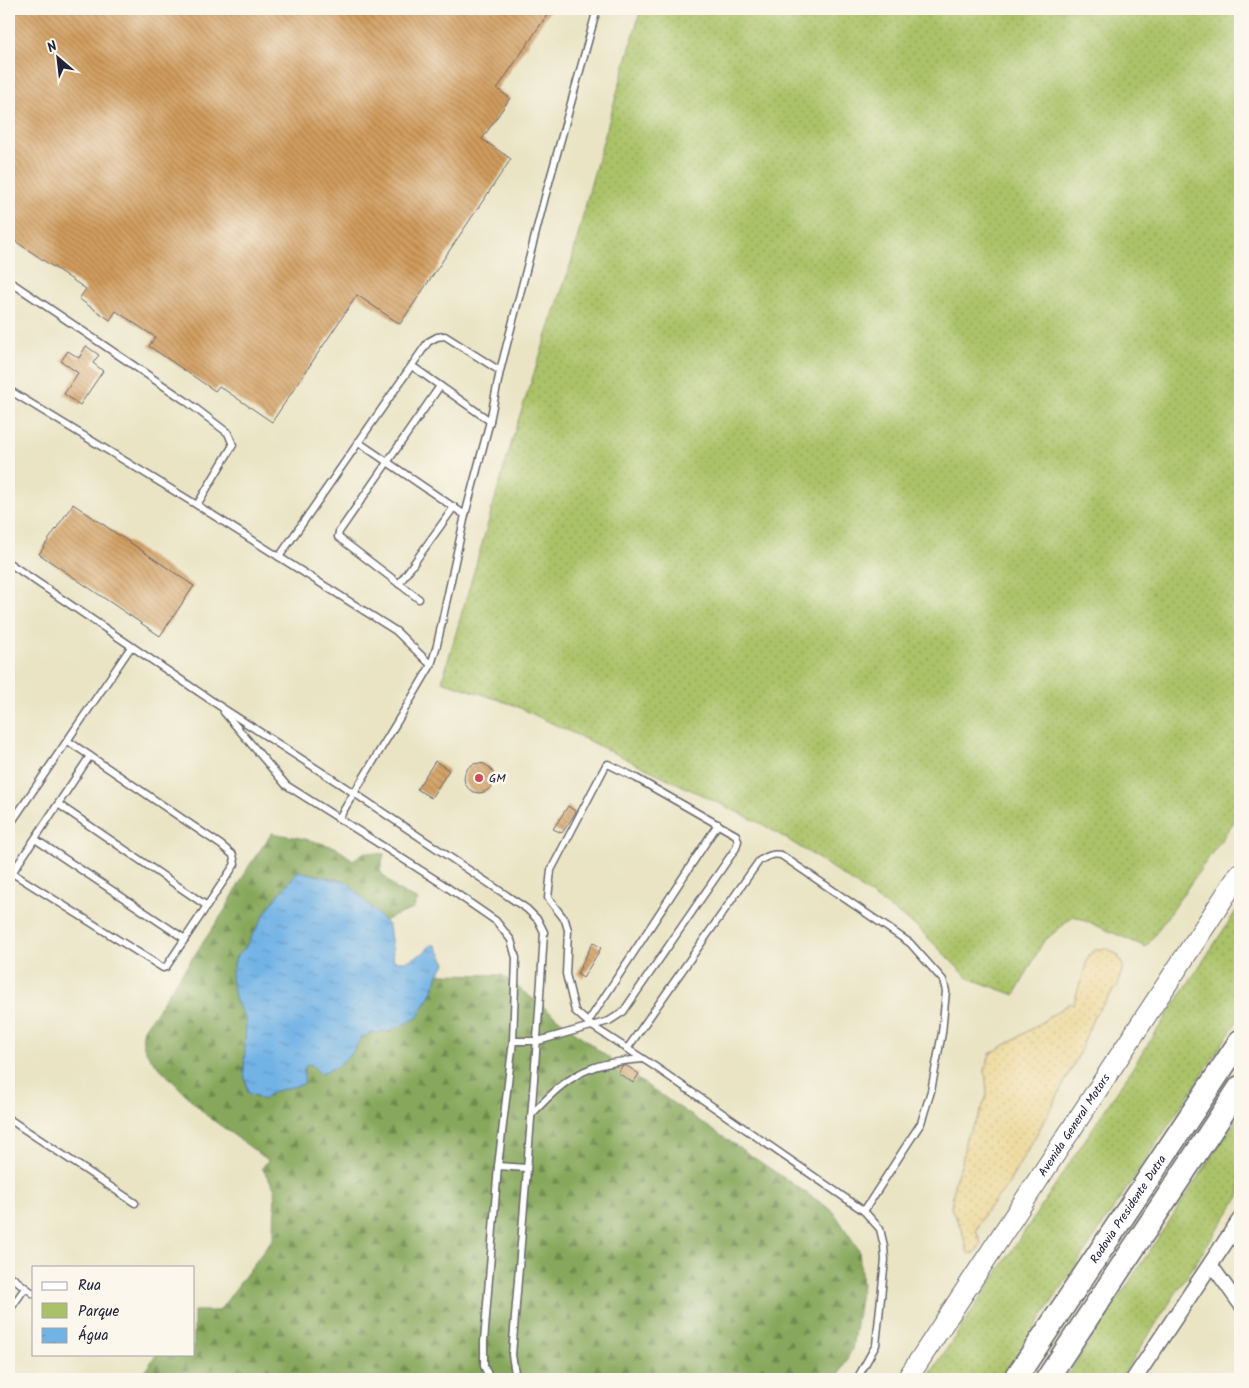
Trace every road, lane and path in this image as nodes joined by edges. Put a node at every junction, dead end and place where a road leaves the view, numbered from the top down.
1 (598, 9) edge
2 (9, 281) edge
3 (412, 366) junction
4 (500, 371) junction
5 (440, 386) junction
6 (9, 390) edge
7 (490, 420) junction
8 (358, 442) junction
9 (387, 462) junction
10 (197, 505) junction
11 (454, 507) junction
12 (465, 515) junction
13 (279, 557) junction
14 (9, 563) edge
15 (400, 584) junction
16 (419, 599) dead end
17 (131, 647) junction
18 (430, 665) junction
19 (218, 705) junction
20 (68, 740) junction
21 (90, 756) junction
22 (354, 793) junction
23 (58, 804) junction
24 (339, 818) junction
25 (718, 824) junction
26 (9, 826) edge
27 (35, 839) junction
28 (10, 872) edge
29 (1240, 872) edge
30 (207, 906) junction
31 (185, 939) junction
32 (590, 1024) junction
33 (513, 1041) junction
34 (538, 1041) junction
35 (1240, 1041) edge
36 (627, 1048) junction
37 (642, 1058) junction
38 (1240, 1087) edge
39 (531, 1115) junction
40 (9, 1119) edge
41 (498, 1166) junction
42 (526, 1168) junction
43 (135, 1203) dead end
44 (864, 1211) junction
45 (1240, 1220) edge
46 (1210, 1264) junction
47 (9, 1275) edge
48 (25, 1288) junction
49 (32, 1293) edge
50 (1240, 1305) edge
51 (9, 1311) edge
52 (490, 1379) edge
53 (519, 1379) edge
54 (858, 1379) edge
55 (907, 1379) edge
56 (1015, 1379) edge
57 (1047, 1379) edge
58 (1134, 1379) edge

1 - 4 lane
2 - 10 lane
3 - 4 lane
3 - 5 lane
3 - 8 lane
4 - 7 lane
5 - 7 lane
5 - 9 lane
6 - 10 lane
7 - 12 lane
8 - 9 lane
8 - 13 lane
9 - 11 lane
9 - 15 lane
10 - 13 lane
11 - 12 lane
11 - 15 lane
12 - 18 lane
13 - 18 lane
14 - 17 lane
15 - 16 lane
17 - 19 lane
17 - 20 lane
18 - 22 lane
19 - 22 lane
19 - 24 lane
20 - 21 lane
20 - 26 lane
21 - 23 lane
21 - 30 lane
22 - 24 lane
22 - 34 lane
23 - 27 lane
23 - 30 lane
24 - 33 lane
25 - 32 lane
25 - 32 lane
25 - 32 lane
27 - 28 lane
27 - 31 lane
28 - 31 lane
29 - 55 main road, Avenida General Motors
30 - 31 lane
32 - 34 lane
32 - 36 lane
33 - 34 lane
33 - 41 lane
34 - 39 lane
35 - 56 highway, Rodovia Presidente Dutra
36 - 37 lane
36 - 44 lane
37 - 39 lane
37 - 44 lane
38 - 57 highway, Rodovia Presidente Dutra
39 - 42 lane
40 - 43 lane
41 - 42 lane
41 - 52 lane
42 - 53 lane
44 - 54 lane
45 - 46 street
46 - 50 street
46 - 58 street
47 - 48 lane
48 - 49 lane
48 - 51 lane

